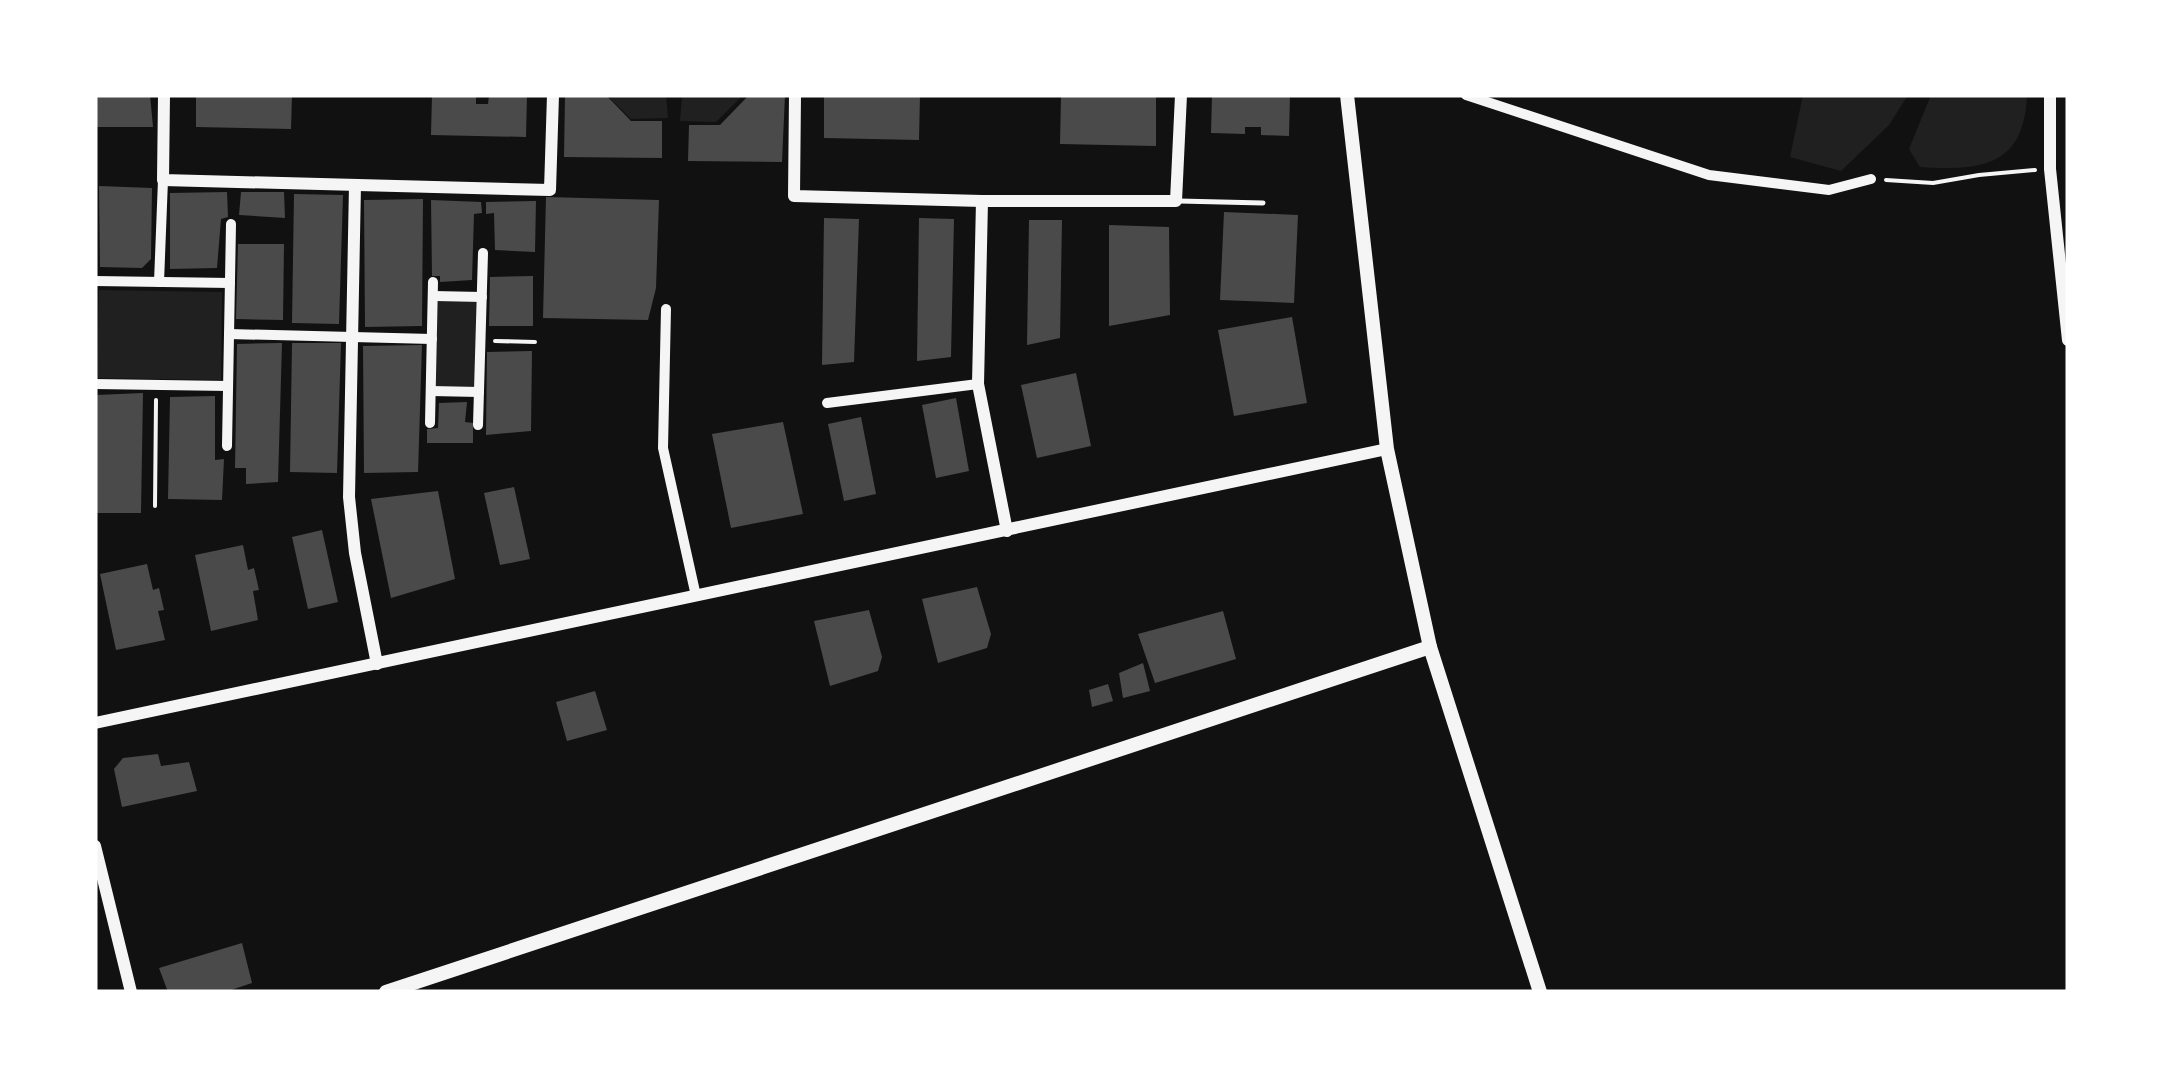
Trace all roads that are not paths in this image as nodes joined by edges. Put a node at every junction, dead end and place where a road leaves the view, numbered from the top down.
1 (164, 95) edge
2 (553, 95) edge
3 (796, 95) edge
4 (1180, 95) edge
5 (1347, 95) edge
6 (1466, 95) edge
7 (2050, 95) edge
8 (1871, 179) road end
9 (163, 180) junction
10 (355, 185) junction
11 (982, 201) junction
12 (1176, 201) junction
13 (1263, 203) dead end
14 (231, 224) dead end
15 (483, 252) dead end
16 (95, 281) edge
17 (160, 282) junction
18 (434, 282) dead end
19 (230, 283) junction
20 (433, 296) junction
21 (482, 297) junction
22 (666, 309) dead end
23 (229, 334) junction
24 (352, 338) junction
25 (432, 339) junction
26 (2068, 340) edge
27 (95, 384) edge
28 (978, 384) junction
29 (228, 386) junction
30 (430, 391) junction
31 (479, 392) junction
32 (828, 403) dead end
33 (430, 423) dead end
34 (478, 425) dead end
35 (227, 446) dead end
36 (1387, 449) junction
37 (1007, 531) junction
38 (696, 596) junction
39 (1430, 647) junction
40 (377, 664) junction
41 (95, 723) edge
42 (95, 846) edge
43 (130, 992) edge
44 (386, 992) edge
45 (1540, 992) edge

1 - 9 street
2 - 10 street
3 - 11 street
4 - 12 street
5 - 36 main road
6 - 8 street
7 - 26 street
9 - 10 street
9 - 17 street
10 - 24 street
11 - 12 street
11 - 28 street
12 - 13 lane
14 - 19 street
15 - 21 street
16 - 17 street
17 - 19 street
18 - 20 street
19 - 23 street
20 - 21 street
20 - 25 street
21 - 31 street
22 - 38 street
23 - 24 street
23 - 29 street
24 - 25 street
24 - 40 street
25 - 30 street
27 - 29 street
28 - 32 street
28 - 37 street
29 - 35 street
30 - 31 street
30 - 33 street
31 - 34 street
36 - 37 street
36 - 39 main road
37 - 38 street
38 - 40 street
39 - 44 main road
39 - 45 main road
40 - 41 street
42 - 43 street

